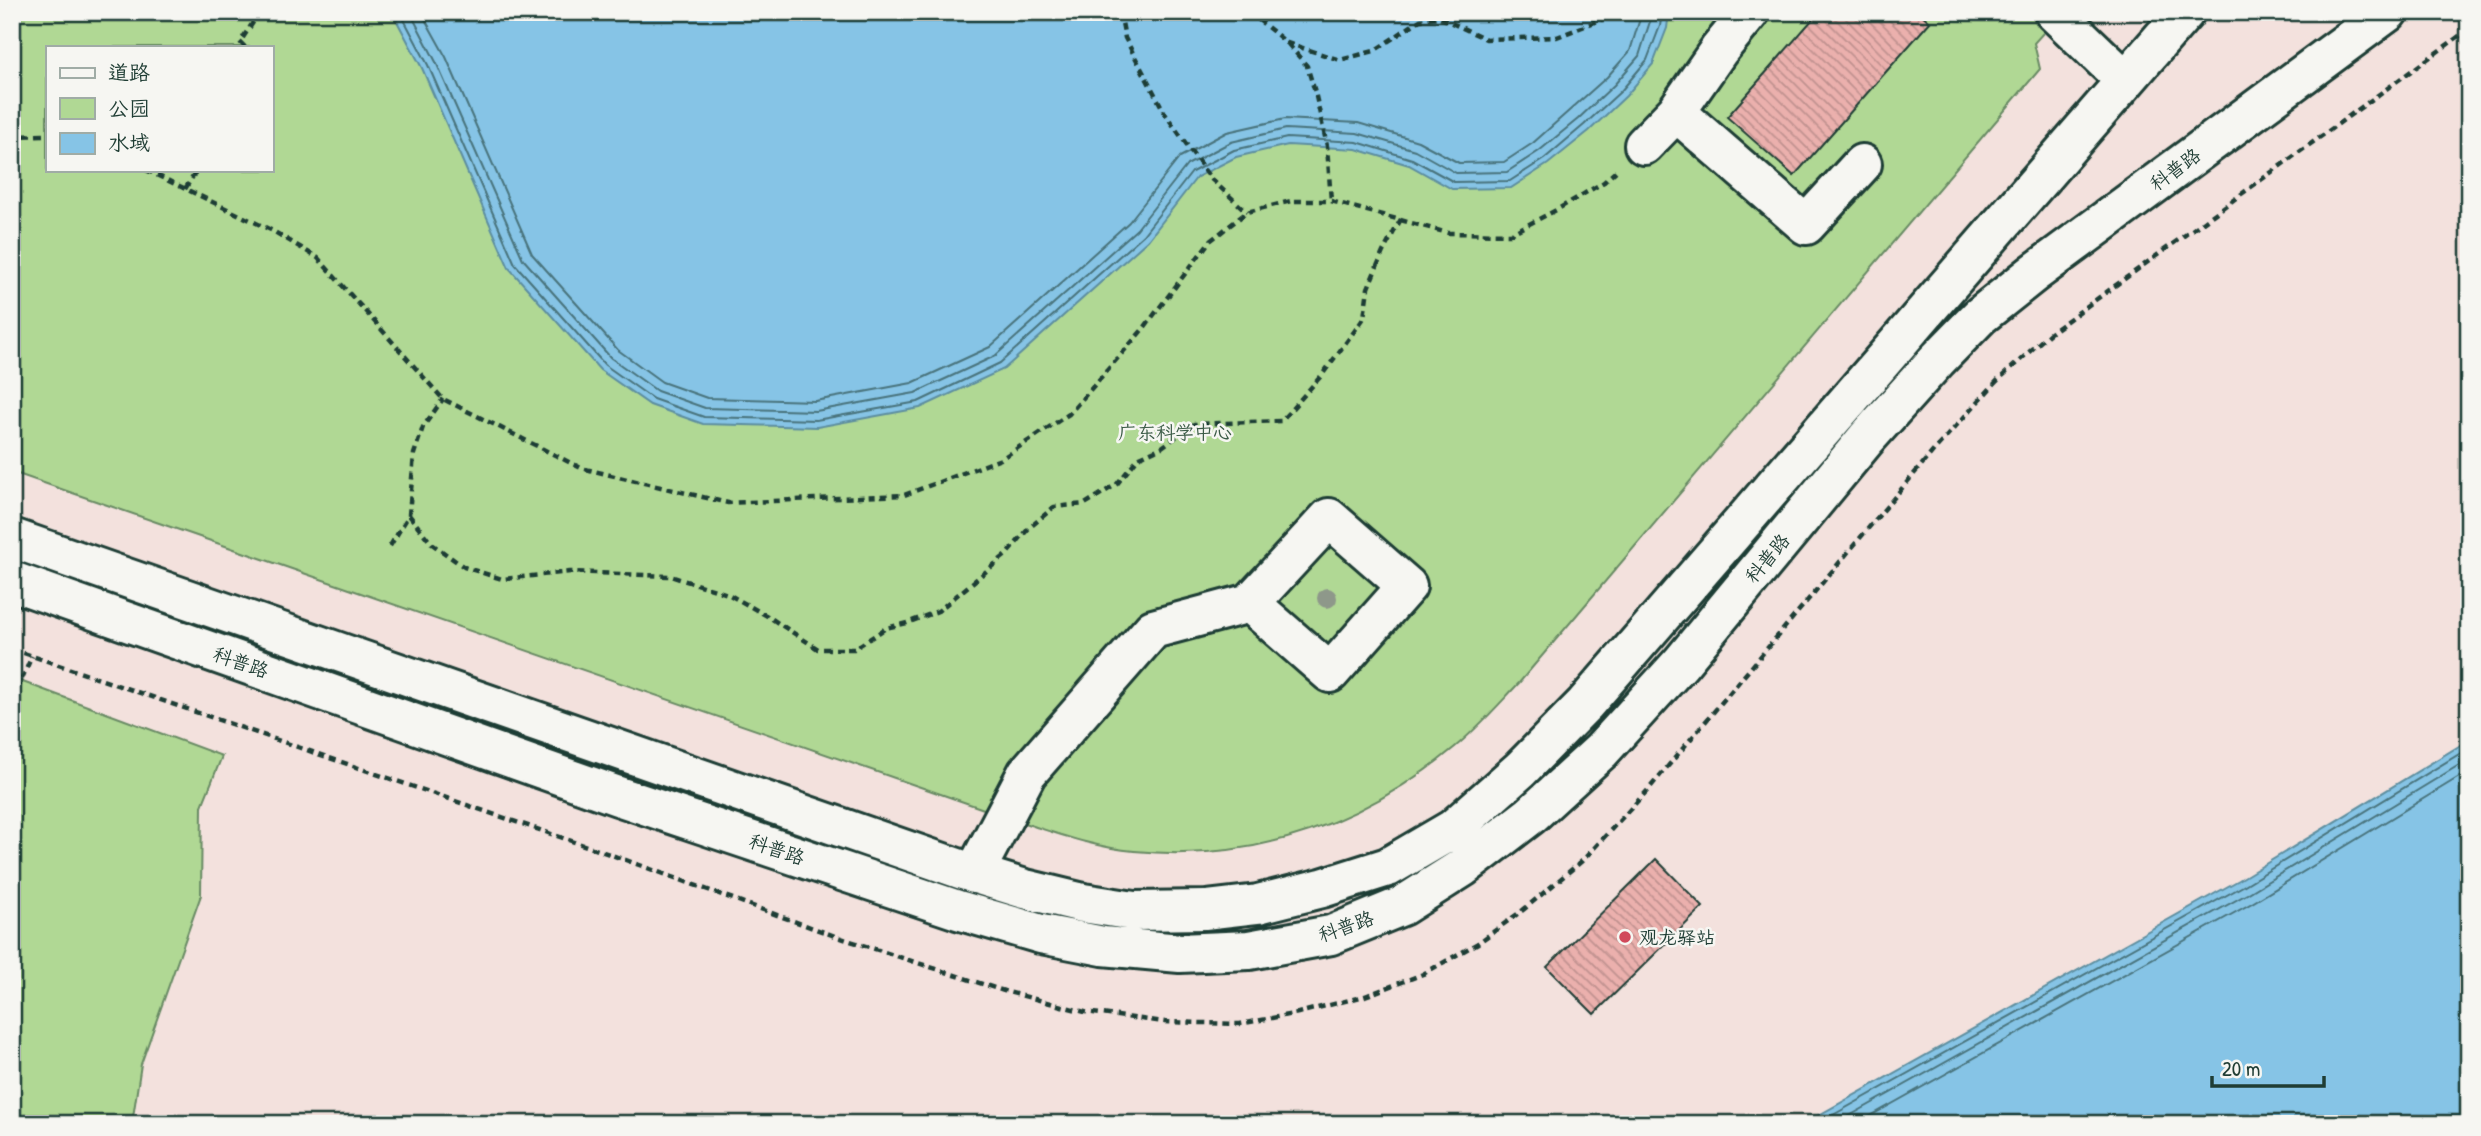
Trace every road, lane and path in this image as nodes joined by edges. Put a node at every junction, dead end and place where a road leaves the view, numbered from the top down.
1 (260, 12) edge
2 (1120, 12) edge
3 (1249, 12) edge
4 (1620, 12) edge
5 (1750, 12) edge
6 (2054, 12) edge
7 (2185, 12) edge
8 (2388, 12) edge
9 (1287, 43) junction
10 (244, 46) edge
11 (2125, 80) junction
12 (1676, 112) junction
13 (46, 135) edge
14 (12, 136) edge
15 (1644, 145) joint
16 (1862, 164) dead end
17 (150, 172) edge
18 (196, 172) edge
19 (186, 189) junction
20 (1331, 201) junction
21 (1247, 212) junction
22 (1401, 219) junction
23 (443, 399) junction
24 (408, 516) junction
25 (12, 538) edge
26 (390, 546) dead end
27 (12, 581) edge
28 (1250, 603) dead end
29 (32, 656) dead end
30 (12, 701) edge
31 (975, 874) junction

1 - 10 path
2 - 21 path
3 - 9 path
4 - 9 path
5 - 12 street
6 - 11 street
7 - 11 street
8 - 27 street, 科普路
9 - 20 path
11 - 31 street
12 - 15 street
12 - 16 street
13 - 14 path
15 - 22 path
17 - 19 path
18 - 19 path
19 - 23 path
20 - 21 path
20 - 22 path
21 - 23 path
22 - 24 path
23 - 24 path
24 - 26 path
25 - 31 street
28 - 31 street
29 - 30 path

